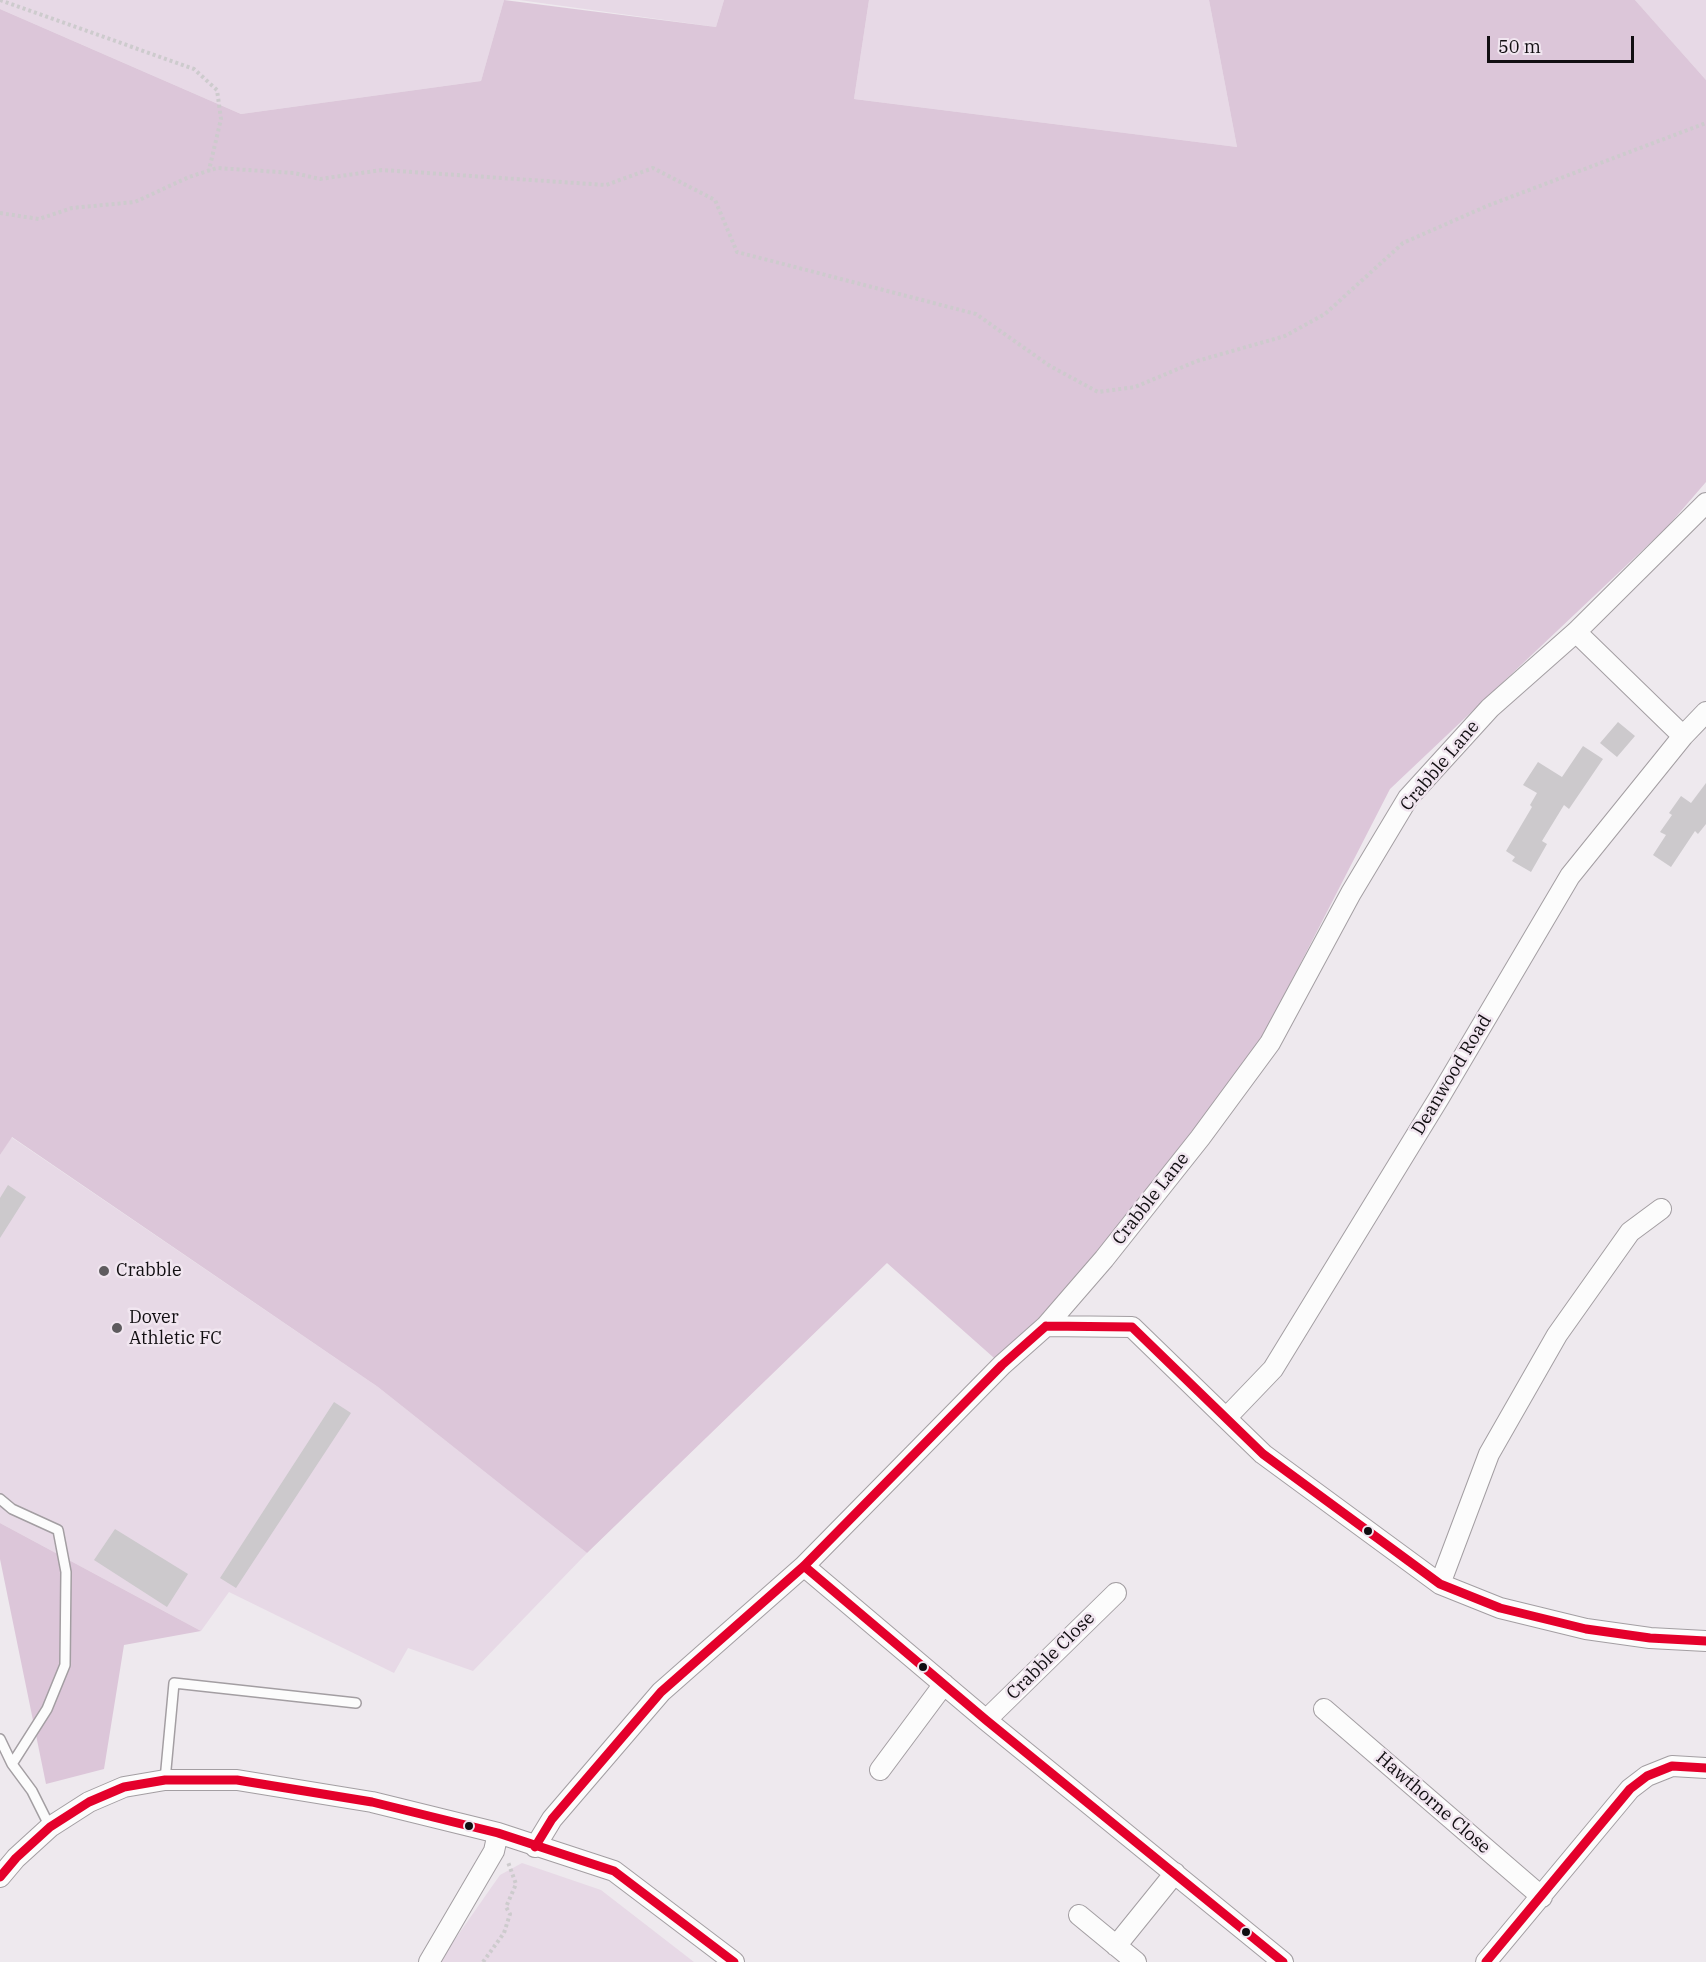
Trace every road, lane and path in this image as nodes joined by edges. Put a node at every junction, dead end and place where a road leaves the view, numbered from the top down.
1 (0, 0) edge
2 (1706, 123) edge
3 (209, 170) junction
4 (0, 213) edge
5 (1706, 503) edge
6 (1576, 632) junction
7 (1706, 712) edge
8 (1683, 736) junction
9 (1661, 1209) dead end
10 (1046, 1326) junction
11 (1226, 1418) junction
12 (0, 1499) edge
13 (804, 1566) junction
14 (1440, 1584) junction
15 (1116, 1593) dead end
16 (1706, 1641) edge
17 (944, 1684) junction
18 (356, 1703) dead end
19 (1324, 1709) dead end
20 (987, 1720) junction
21 (0, 1738) edge
22 (12, 1764) junction
23 (1706, 1768) edge
24 (880, 1770) dead end
25 (165, 1780) junction
26 (50, 1827) junction
27 (498, 1833) junction
28 (535, 1847) junction
29 (1175, 1873) junction
30 (0, 1877) edge
31 (1542, 1897) junction
32 (1078, 1915) dead end
33 (1116, 1946) junction
34 (429, 1962) edge
35 (483, 1962) edge
36 (734, 1962) edge
37 (1136, 1962) edge
38 (1283, 1962) edge
39 (1487, 1962) edge

1 - 3 path
2 - 3 path
3 - 4 path
5 - 6 street, Crabble Lane
6 - 8 street
6 - 10 street, Crabble Lane
7 - 8 street, Deanwood Road
8 - 11 street, Deanwood Road
9 - 14 street
10 - 11 street
10 - 13 street, Crabble Lane
11 - 14 street
12 - 22 lane
13 - 17 street
13 - 28 street, Crabble Lane
14 - 16 street
15 - 20 street, Crabble Close
17 - 20 street
17 - 24 street
18 - 25 lane
19 - 31 street, Hawthorne Close
20 - 29 street
21 - 22 lane
22 - 26 lane
23 - 31 street
25 - 26 street
25 - 27 street
26 - 30 street
27 - 28 street
27 - 34 street
27 - 35 path
28 - 36 street
29 - 33 street
29 - 38 street
31 - 39 street
32 - 33 street
33 - 37 street

